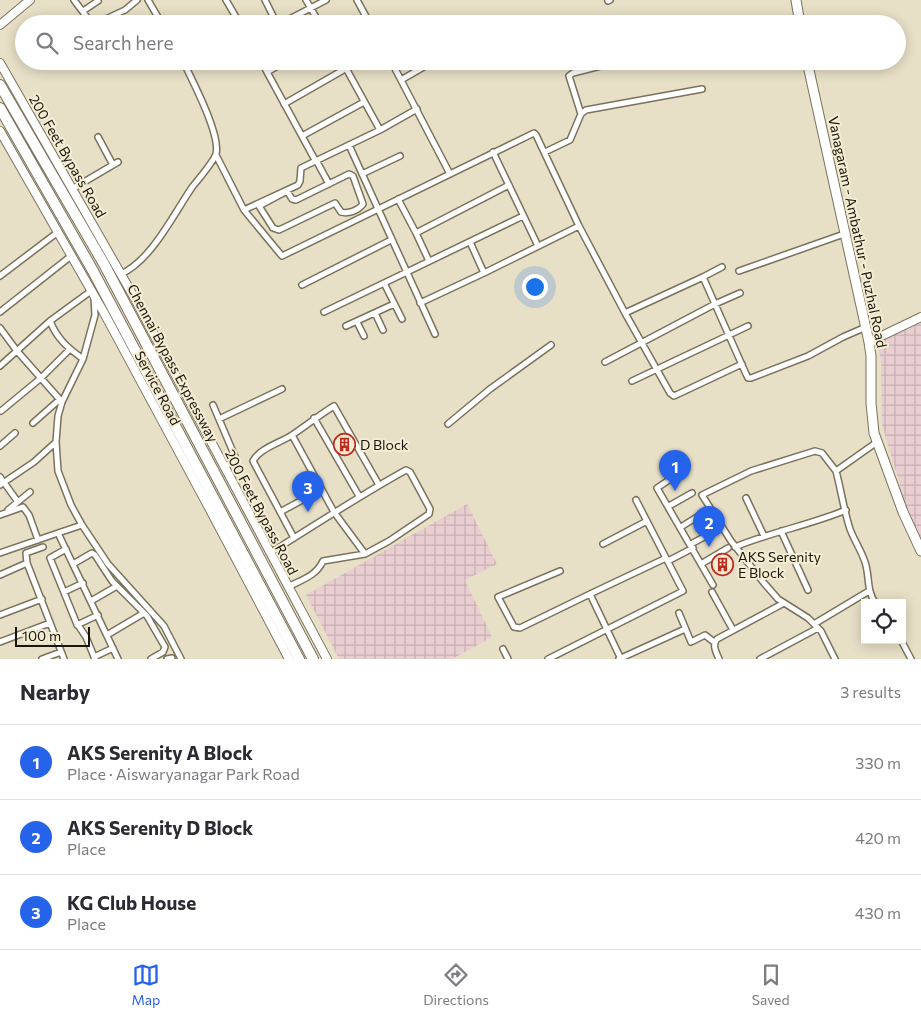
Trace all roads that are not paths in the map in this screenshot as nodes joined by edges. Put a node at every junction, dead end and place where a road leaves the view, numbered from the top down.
1 (30, 0) edge
2 (75, 0) edge
3 (137, 0) edge
4 (148, 0) edge
5 (226, 0) edge
6 (265, 0) edge
7 (306, 0) edge
8 (326, 0) edge
9 (357, 0) edge
10 (796, 0) edge
11 (98, 1) edge
12 (310, 8) junction
13 (83, 11) junction
14 (86, 15) edge
15 (114, 15) edge
16 (157, 15) edge
17 (235, 15) edge
18 (273, 15) edge
19 (296, 15) edge
20 (314, 15) edge
21 (365, 15) edge
22 (798, 15) edge
23 (0, 25) edge
24 (0, 62) edge
25 (187, 70) edge
26 (270, 70) edge
27 (343, 70) edge
28 (347, 70) edge
29 (396, 70) edge
30 (418, 70) edge
31 (587, 70) edge
32 (809, 70) edge
33 (267, 72) joint
34 (401, 80) junction
35 (0, 85) edge
36 (702, 89) dead end
37 (364, 102) junction
38 (284, 104) junction
39 (0, 108) edge
40 (417, 109) junction
41 (581, 114) junction
42 (380, 130) junction
43 (0, 132) edge
44 (302, 136) junction
45 (98, 137) dead end
46 (349, 145) junction
47 (493, 152) junction
48 (544, 152) junction
49 (216, 155) junction
50 (400, 156) dead end
51 (316, 160) junction
52 (362, 174) junction
53 (450, 174) junction
54 (329, 184) junction
55 (509, 185) junction
56 (72, 189) junction
57 (398, 199) junction
58 (361, 207) junction
59 (378, 209) junction
60 (244, 210) junction
61 (365, 215) junction
62 (523, 216) junction
63 (579, 226) junction
64 (58, 232) junction
65 (416, 233) junction
66 (844, 234) junction
67 (392, 240) junction
68 (470, 242) junction
69 (538, 246) junction
70 (71, 256) junction
71 (429, 261) junction
72 (722, 267) dead end
73 (739, 271) dead end
74 (407, 273) junction
75 (484, 273) junction
76 (121, 274) junction
77 (0, 276) edge
78 (703, 277) junction
79 (384, 283) junction
80 (302, 285) dead end
81 (93, 293) junction
82 (740, 293) dead end
83 (420, 303) junction
84 (394, 304) junction
85 (715, 304) junction
86 (0, 312) edge
87 (324, 312) dead end
88 (374, 313) junction
89 (625, 313) junction
90 (921, 317) edge
91 (402, 319) dead end
92 (50, 321) junction
93 (356, 322) junction
94 (346, 326) dead end
95 (748, 326) dead end
96 (866, 327) junction
97 (0, 328) edge
98 (382, 330) dead end
99 (435, 334) dead end
100 (730, 335) junction
101 (364, 336) dead end
102 (869, 342) junction
103 (642, 343) junction
104 (551, 345) dead end
105 (70, 349) junction
106 (17, 351) junction
107 (83, 359) junction
108 (605, 362) dead end
109 (742, 364) junction
110 (0, 366) edge
111 (658, 370) junction
112 (41, 378) junction
113 (632, 381) dead end
114 (282, 389) dead end
115 (61, 401) junction
116 (213, 405) dead end
117 (1, 411) dead end
118 (314, 418) junction
119 (219, 419) junction
120 (32, 423) dead end
121 (448, 424) dead end
122 (15, 433) dead end
123 (292, 435) junction
124 (56, 442) junction
125 (877, 442) junction
126 (0, 446) edge
127 (224, 466) junction
128 (836, 472) junction
129 (678, 474) dead end
130 (1, 481) edge
131 (379, 485) junction
132 (321, 490) junction
133 (30, 492) dead end
134 (692, 493) dead end
135 (359, 496) junction
136 (746, 498) dead end
137 (636, 500) dead end
138 (18, 502) junction
139 (669, 506) junction
140 (8, 510) dead end
141 (846, 510) junction
142 (280, 512) junction
143 (334, 512) junction
144 (704, 513) dead end
145 (0, 515) edge
146 (647, 521) junction
147 (82, 525) junction
148 (681, 527) junction
149 (715, 531) dead end
150 (781, 531) junction
151 (58, 533) junction
152 (764, 536) junction
153 (294, 538) junction
154 (38, 540) junction
155 (603, 544) dead end
156 (692, 546) junction
157 (43, 547) dead end
158 (735, 547) junction
159 (728, 548) dead end
160 (66, 549) junction
161 (921, 551) edge
162 (0, 552) edge
163 (270, 553) junction
164 (365, 554) junction
165 (667, 560) junction
166 (27, 563) junction
167 (73, 564) junction
168 (701, 564) junction
169 (560, 571) dead end
170 (0, 575) edge
171 (83, 583) junction
172 (713, 585) dead end
173 (118, 586) junction
174 (288, 587) junction
175 (808, 590) dead end
176 (869, 591) junction
177 (64, 592) junction
178 (712, 592) dead end
179 (590, 594) junction
180 (42, 599) junction
181 (873, 599) edge
182 (91, 601) junction
183 (784, 603) junction
184 (144, 613) junction
185 (679, 613) dead end
186 (0, 614) edge
187 (98, 615) junction
188 (50, 623) junction
189 (77, 625) junction
190 (816, 626) junction
191 (606, 628) junction
192 (685, 629) junction
193 (733, 630) junction
194 (107, 635) junction
195 (0, 642) edge
196 (714, 642) junction
197 (903, 644) edge
198 (113, 648) junction
199 (503, 650) dead end
200 (61, 652) junction
201 (178, 653) junction
202 (95, 658) edge
203 (42, 659) edge
204 (64, 659) edge
205 (118, 659) edge
206 (151, 659) edge
207 (170, 659) edge
208 (181, 659) edge
209 (289, 659) edge
210 (299, 659) edge
211 (313, 659) edge
212 (327, 659) edge
213 (508, 659) edge
214 (548, 659) edge
215 (620, 659) edge
216 (719, 659) edge
217 (760, 659) edge
218 (835, 659) edge
219 (911, 659) edge

1 - 23 street
2 - 13 street
3 - 15 street
4 - 16 street
5 - 17 street
6 - 18 street
7 - 12 street
8 - 12 street
9 - 21 street
10 - 22 main road
11 - 13 street
12 - 19 street
12 - 20 street
13 - 14 street
24 - 56 street, 200 Feet Bypass Road
25 - 49 street
26 - 33 street
27 - 38 street
28 - 37 street
29 - 34 street
30 - 34 street
31 - 41 street
32 - 66 main road, Vanagaram - Ambathur - Puzhal Road
33 - 38 street
34 - 40 street
35 - 211 highway, Chennai Bypass Expressway
36 - 41 street
37 - 42 street
37 - 44 street
38 - 44 street
39 - 210 highway, Chennai Bypass Expressway
40 - 42 street
40 - 53 street
41 - 48 street
42 - 46 street
43 - 64 street, Service Road
44 - 51 street
45 - 56 street
46 - 51 street
46 - 52 street
47 - 48 street
47 - 53 street
47 - 55 street
48 - 63 street
49 - 60 street
49 - 76 street
50 - 52 street
51 - 54 street
51 - 60 street
52 - 59 street
53 - 57 street
54 - 58 street
54 - 58 street
55 - 62 street
55 - 65 street
56 - 76 street, 200 Feet Bypass Road
57 - 59 street
57 - 65 street
58 - 61 street
59 - 61 street
59 - 67 street
60 - 61 street
62 - 68 street
62 - 69 street
63 - 69 street
63 - 89 street
64 - 70 street, Service Road
64 - 77 street
65 - 71 street
66 - 73 street
66 - 96 main road, Vanagaram - Ambathur - Puzhal Road
67 - 74 street
67 - 80 street
68 - 71 street
68 - 75 street
69 - 75 street
70 - 81 street, Service Road
70 - 86 street
71 - 74 street
72 - 78 street
74 - 79 street
74 - 83 street
75 - 83 street
76 - 127 street, 200 Feet Bypass Road
78 - 85 street
78 - 89 street
79 - 84 street
79 - 87 street
81 - 92 street
81 - 107 street
81 - 209 street, Service Road
82 - 85 street
83 - 99 street
84 - 88 street
84 - 91 street
85 - 100 street
85 - 103 street
88 - 93 street
88 - 98 street
89 - 103 street
90 - 102 street
92 - 105 street
92 - 106 street
93 - 94 street
93 - 101 street
95 - 100 street
96 - 102 main road, Vanagaram - Ambathur - Puzhal Road
96 - 109 street
97 - 106 street
100 - 109 street
100 - 111 street
102 - 125 main road, Vanagaram - Ambathur - Puzhal Road
103 - 108 street
103 - 111 street
104 - 121 street
105 - 107 street
105 - 112 street
106 - 110 street
106 - 112 street
107 - 115 street
109 - 111 street
111 - 113 street
112 - 115 street
112 - 117 street
114 - 119 street
115 - 120 street
115 - 124 street
116 - 119 street
118 - 123 street
118 - 131 street
118 - 135 street
119 - 127 street
122 - 126 street
123 - 132 street
123 - 142 street
124 - 130 street
124 - 147 street
125 - 128 street
125 - 161 main road, Vanagaram - Ambathur - Puzhal Road
127 - 163 street, 200 Feet Bypass Road
128 - 141 street
128 - 158 street
129 - 139 street
130 - 138 street
131 - 135 street
131 - 164 street
132 - 142 street
132 - 143 street
133 - 138 street
134 - 139 street
135 - 143 street
136 - 152 street
137 - 146 street
138 - 140 street
139 - 148 street
141 - 150 street
141 - 176 street
142 - 153 street
143 - 153 street
143 - 164 street
144 - 148 street
145 - 154 street
146 - 155 street
146 - 165 street
147 - 151 street
147 - 201 street
148 - 156 street
149 - 156 street
150 - 152 street
150 - 175 street
151 - 154 street
151 - 160 street
152 - 158 street
153 - 163 street
154 - 162 street
156 - 165 street
156 - 168 street
157 - 166 street
158 - 183 street
159 - 168 street
160 - 167 street
160 - 177 street
163 - 174 street, 200 Feet Bypass Road
164 - 174 street
165 - 179 street
165 - 191 street
166 - 170 street
166 - 180 street
167 - 171 street
167 - 173 street
168 - 172 street
169 - 179 street
171 - 177 street
171 - 182 street
173 - 182 street
173 - 184 street
174 - 212 street, 200 Feet Bypass Road
176 - 181 street
176 - 190 street
177 - 189 street
178 - 193 street
179 - 191 street
180 - 186 street
180 - 188 street
182 - 187 street
183 - 190 street
183 - 193 street
184 - 194 street
184 - 206 street
185 - 192 street
187 - 189 street
187 - 194 street
188 - 195 street
188 - 200 street
189 - 202 street
190 - 217 street
190 - 218 street
191 - 214 street
191 - 215 street
192 - 196 street
192 - 215 street
193 - 196 street
194 - 198 street
196 - 216 street
197 - 219 street
198 - 202 street
198 - 205 street
199 - 213 street
200 - 203 street
200 - 204 street
201 - 207 street
201 - 208 street

